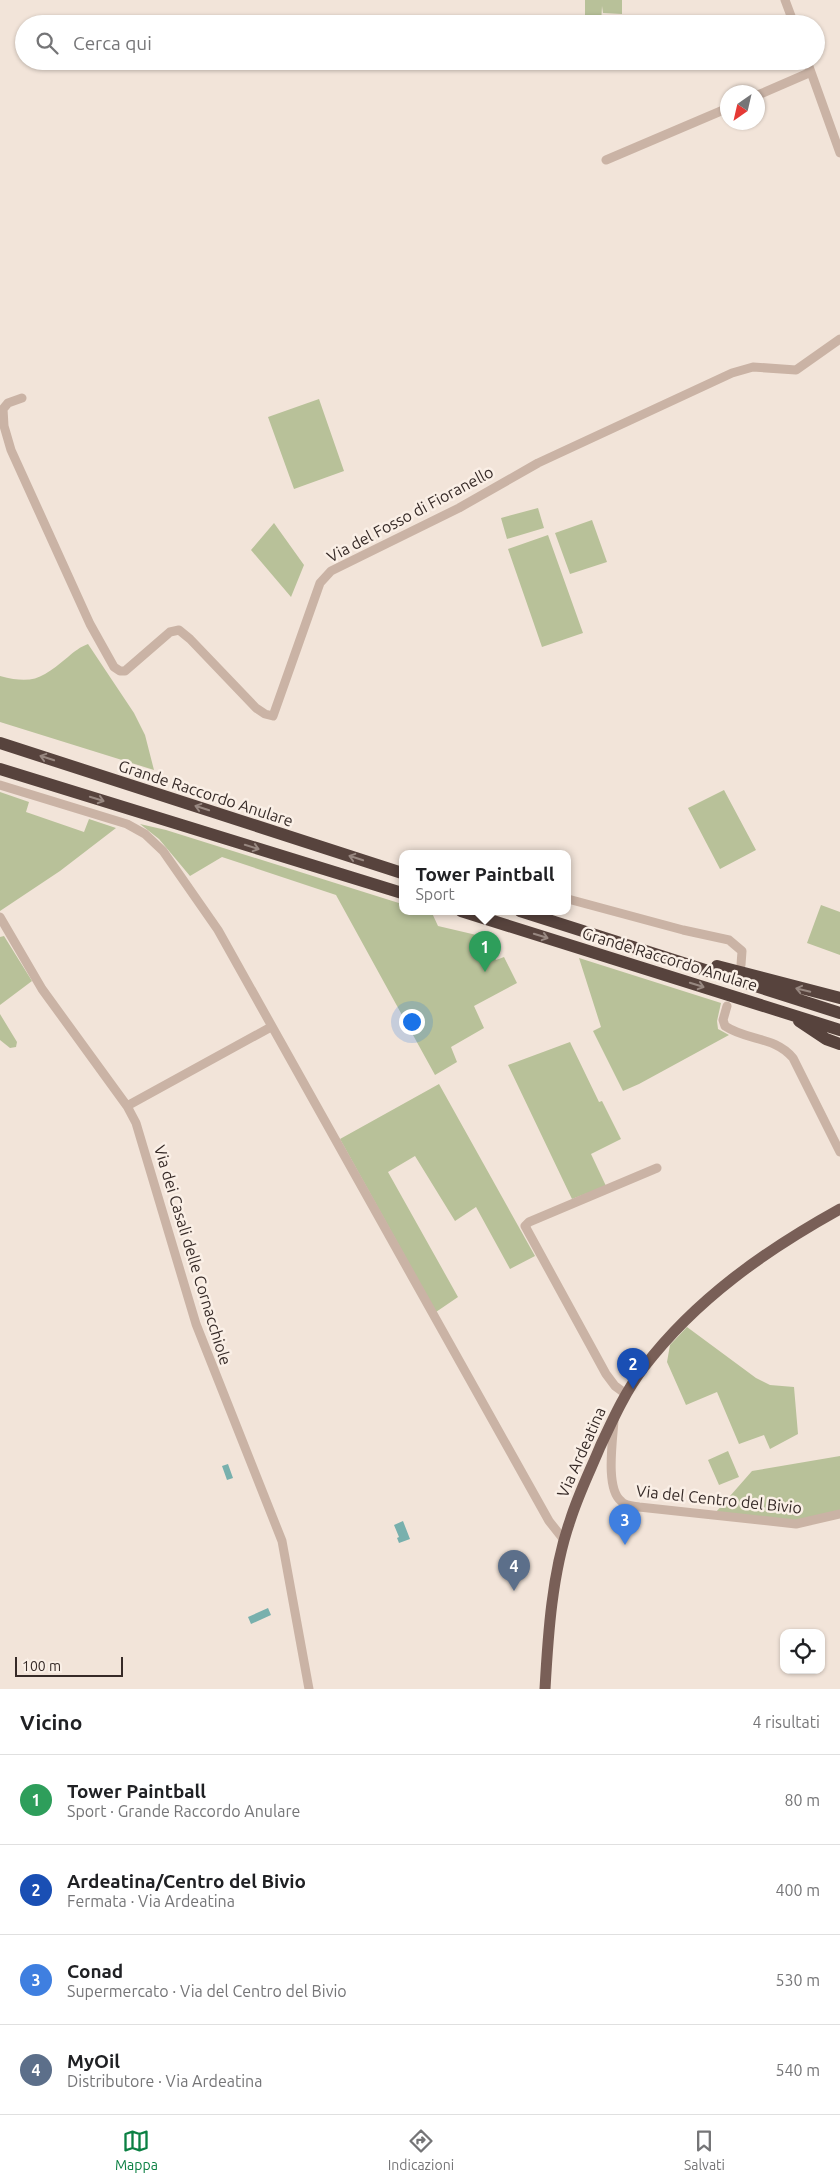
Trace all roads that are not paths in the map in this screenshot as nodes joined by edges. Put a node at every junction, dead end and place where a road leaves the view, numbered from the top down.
1 (785, 0) edge
2 (791, 15) edge
3 (811, 72) joint
4 (765, 92) edge
5 (720, 111) edge
6 (840, 153) edge
7 (606, 160) dead end
8 (840, 339) edge
9 (22, 398) dead end
10 (0, 743) edge
11 (0, 770) edge
12 (0, 785) edge
13 (399, 872) edge
14 (399, 892) edge
15 (571, 900) edge
16 (474, 915) edge
17 (533, 915) edge
18 (0, 917) edge
19 (675, 960) junction
20 (741, 965) dead end
21 (840, 998) edge
22 (727, 1006) dead end
23 (787, 1013) junction
24 (840, 1013) edge
25 (271, 1027) junction
26 (840, 1030) edge
27 (840, 1044) edge
28 (127, 1106) junction
29 (840, 1152) edge
30 (657, 1168) dead end
31 (840, 1209) edge
32 (626, 1394) junction
33 (614, 1417) junction
34 (840, 1514) edge
35 (564, 1540) junction
36 (309, 1689) edge
37 (545, 1689) edge

1 - 2 street
3 - 4 street
3 - 6 street
5 - 7 street
8 - 9 street, Via del Fosso di Fioranello
13 -> 10 highway, Grande Raccordo Anulare
11 -> 14 highway
12 - 25 street
15 - 20 street
16 -> 23 highway, Grande Raccordo Anulare
17 - 19 highway, Grande Raccordo Anulare
18 - 28 street, Via dei Casali delle Cornacchiole
21 -> 19 highway
19 - 24 highway, Grande Raccordo Anulare
22 - 29 street
23 - 26 highway, Grande Raccordo Anulare
23 - 27 highway
25 - 28 street
25 - 35 street
28 - 36 street, Via dei Casali delle Cornacchiole
30 - 32 street
31 - 32 main road, Via Ardeatina
32 - 33 main road, Via Ardeatina
33 - 34 street, Via del Centro del Bivio
33 - 35 main road, Via Ardeatina
35 - 37 main road, Via Ardeatina

